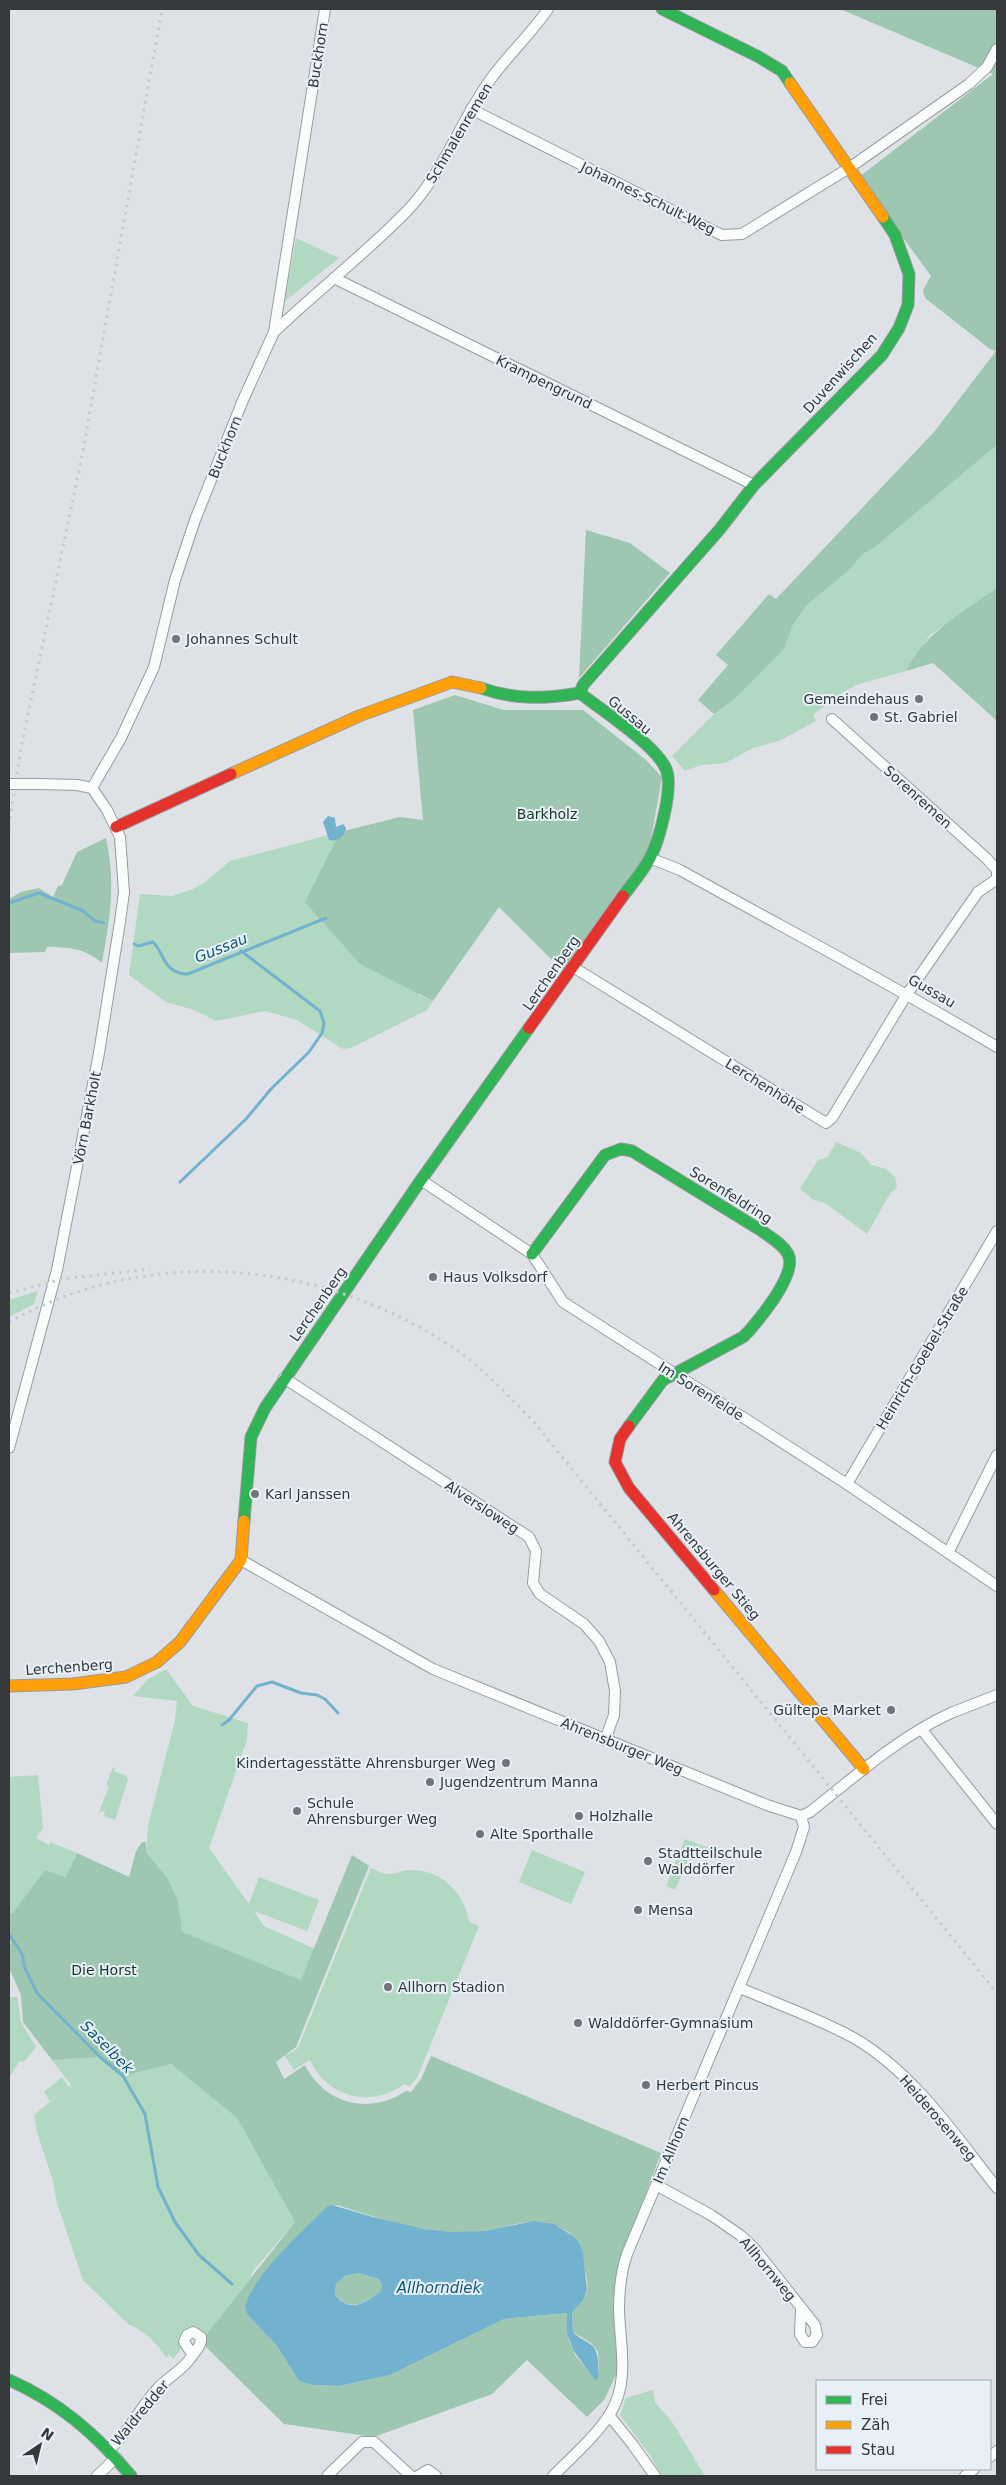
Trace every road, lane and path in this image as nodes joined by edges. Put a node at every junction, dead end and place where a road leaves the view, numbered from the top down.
1 (325, 9) edge
2 (548, 9) edge
3 (662, 9) edge
4 (997, 49) edge
5 (471, 109) junction
6 (849, 168) junction
7 (334, 278) junction
8 (274, 332) junction
9 (754, 485) junction
10 (580, 694) junction
11 (832, 719) dead end
12 (9, 784) edge
13 (92, 788) junction
14 (116, 827) junction
15 (650, 858) junction
16 (997, 879) edge
17 (573, 967) junction
18 (907, 994) junction
19 (997, 1047) edge
20 (421, 1180) junction
21 (997, 1231) edge
22 (532, 1254) junction
23 (673, 1373) junction
24 (284, 1378) junction
25 (9, 1448) edge
26 (997, 1455) edge
27 (847, 1484) junction
28 (948, 1553) junction
29 (241, 1560) junction
30 (997, 1586) edge
31 (9, 1686) edge
32 (997, 1696) edge
33 (922, 1730) junction
34 (605, 1740) junction
35 (864, 1769) junction
36 (800, 1816) junction
37 (997, 1824) edge
38 (740, 1988) junction
39 (656, 2185) junction
40 (997, 2188) edge
41 (801, 2310) dead end
42 (193, 2355) dead end
43 (9, 2380) edge
44 (609, 2415) junction
45 (112, 2454) junction
46 (328, 2475) edge
47 (97, 2476) edge
48 (131, 2476) edge
49 (411, 2476) edge
50 (418, 2476) edge
51 (436, 2476) edge
52 (553, 2476) edge
53 (655, 2476) edge

1 - 8 street, Buckhorn
2 - 5 street, Schmalenremen
3 - 6 street, Duvenwischen
4 - 6 street
5 - 6 street, Johannes-Schult-Weg
5 - 7 street, Schmalenremen
6 - 9 street, Duvenwischen
7 - 8 street, Schmalenremen
7 - 9 street, Krampengrund
8 - 13 street, Buckhorn
9 - 10 street, Duvenwischen
10 - 14 street
10 - 15 street, Gussau
11 - 16 street, Sorenremen
12 - 13 street, bridge
13 - 14 street, Vörn Barkholt
14 - 25 street, Vörn Barkholt
15 - 17 street, Lerchenberg
15 - 18 street, Gussau
16 - 18 street
17 - 18 street, Lerchenhöhe
17 - 20 street, Lerchenberg
18 - 19 street, Gussau
20 - 22 street, Im Sorenfelde
20 - 24 street, Lerchenberg
21 - 27 street, Heinrich-Goebel-Straße
22 - 23 street, Im Sorenfelde
22 - 23 street, Sorenfeldring
23 - 27 street, Im Sorenfelde
23 - 35 street, Ahrensburger Stieg
24 - 29 street, Lerchenberg
24 - 34 street, Alversloweg
26 - 28 street
27 - 28 street, Im Sorenfelde
28 - 30 street, Im Sorenfelde
29 - 31 street, Lerchenberg
29 - 34 street, Ahrensburger Weg
32 - 33 street
33 - 35 street
33 - 37 street
34 - 36 street, Ahrensburger Weg
35 - 36 street
36 - 38 street, Im Allhorn
38 - 39 street, Im Allhorn
38 - 40 street, Heiderosenweg
39 - 41 street, Allhornweg
39 - 44 street, Im Allhorn
42 - 45 street, Waldredder
43 - 45 street
44 - 52 street, Im Allhorn
44 - 53 street
45 - 47 street, Waldredder
45 - 48 street
46 - 49 street
50 - 51 street

